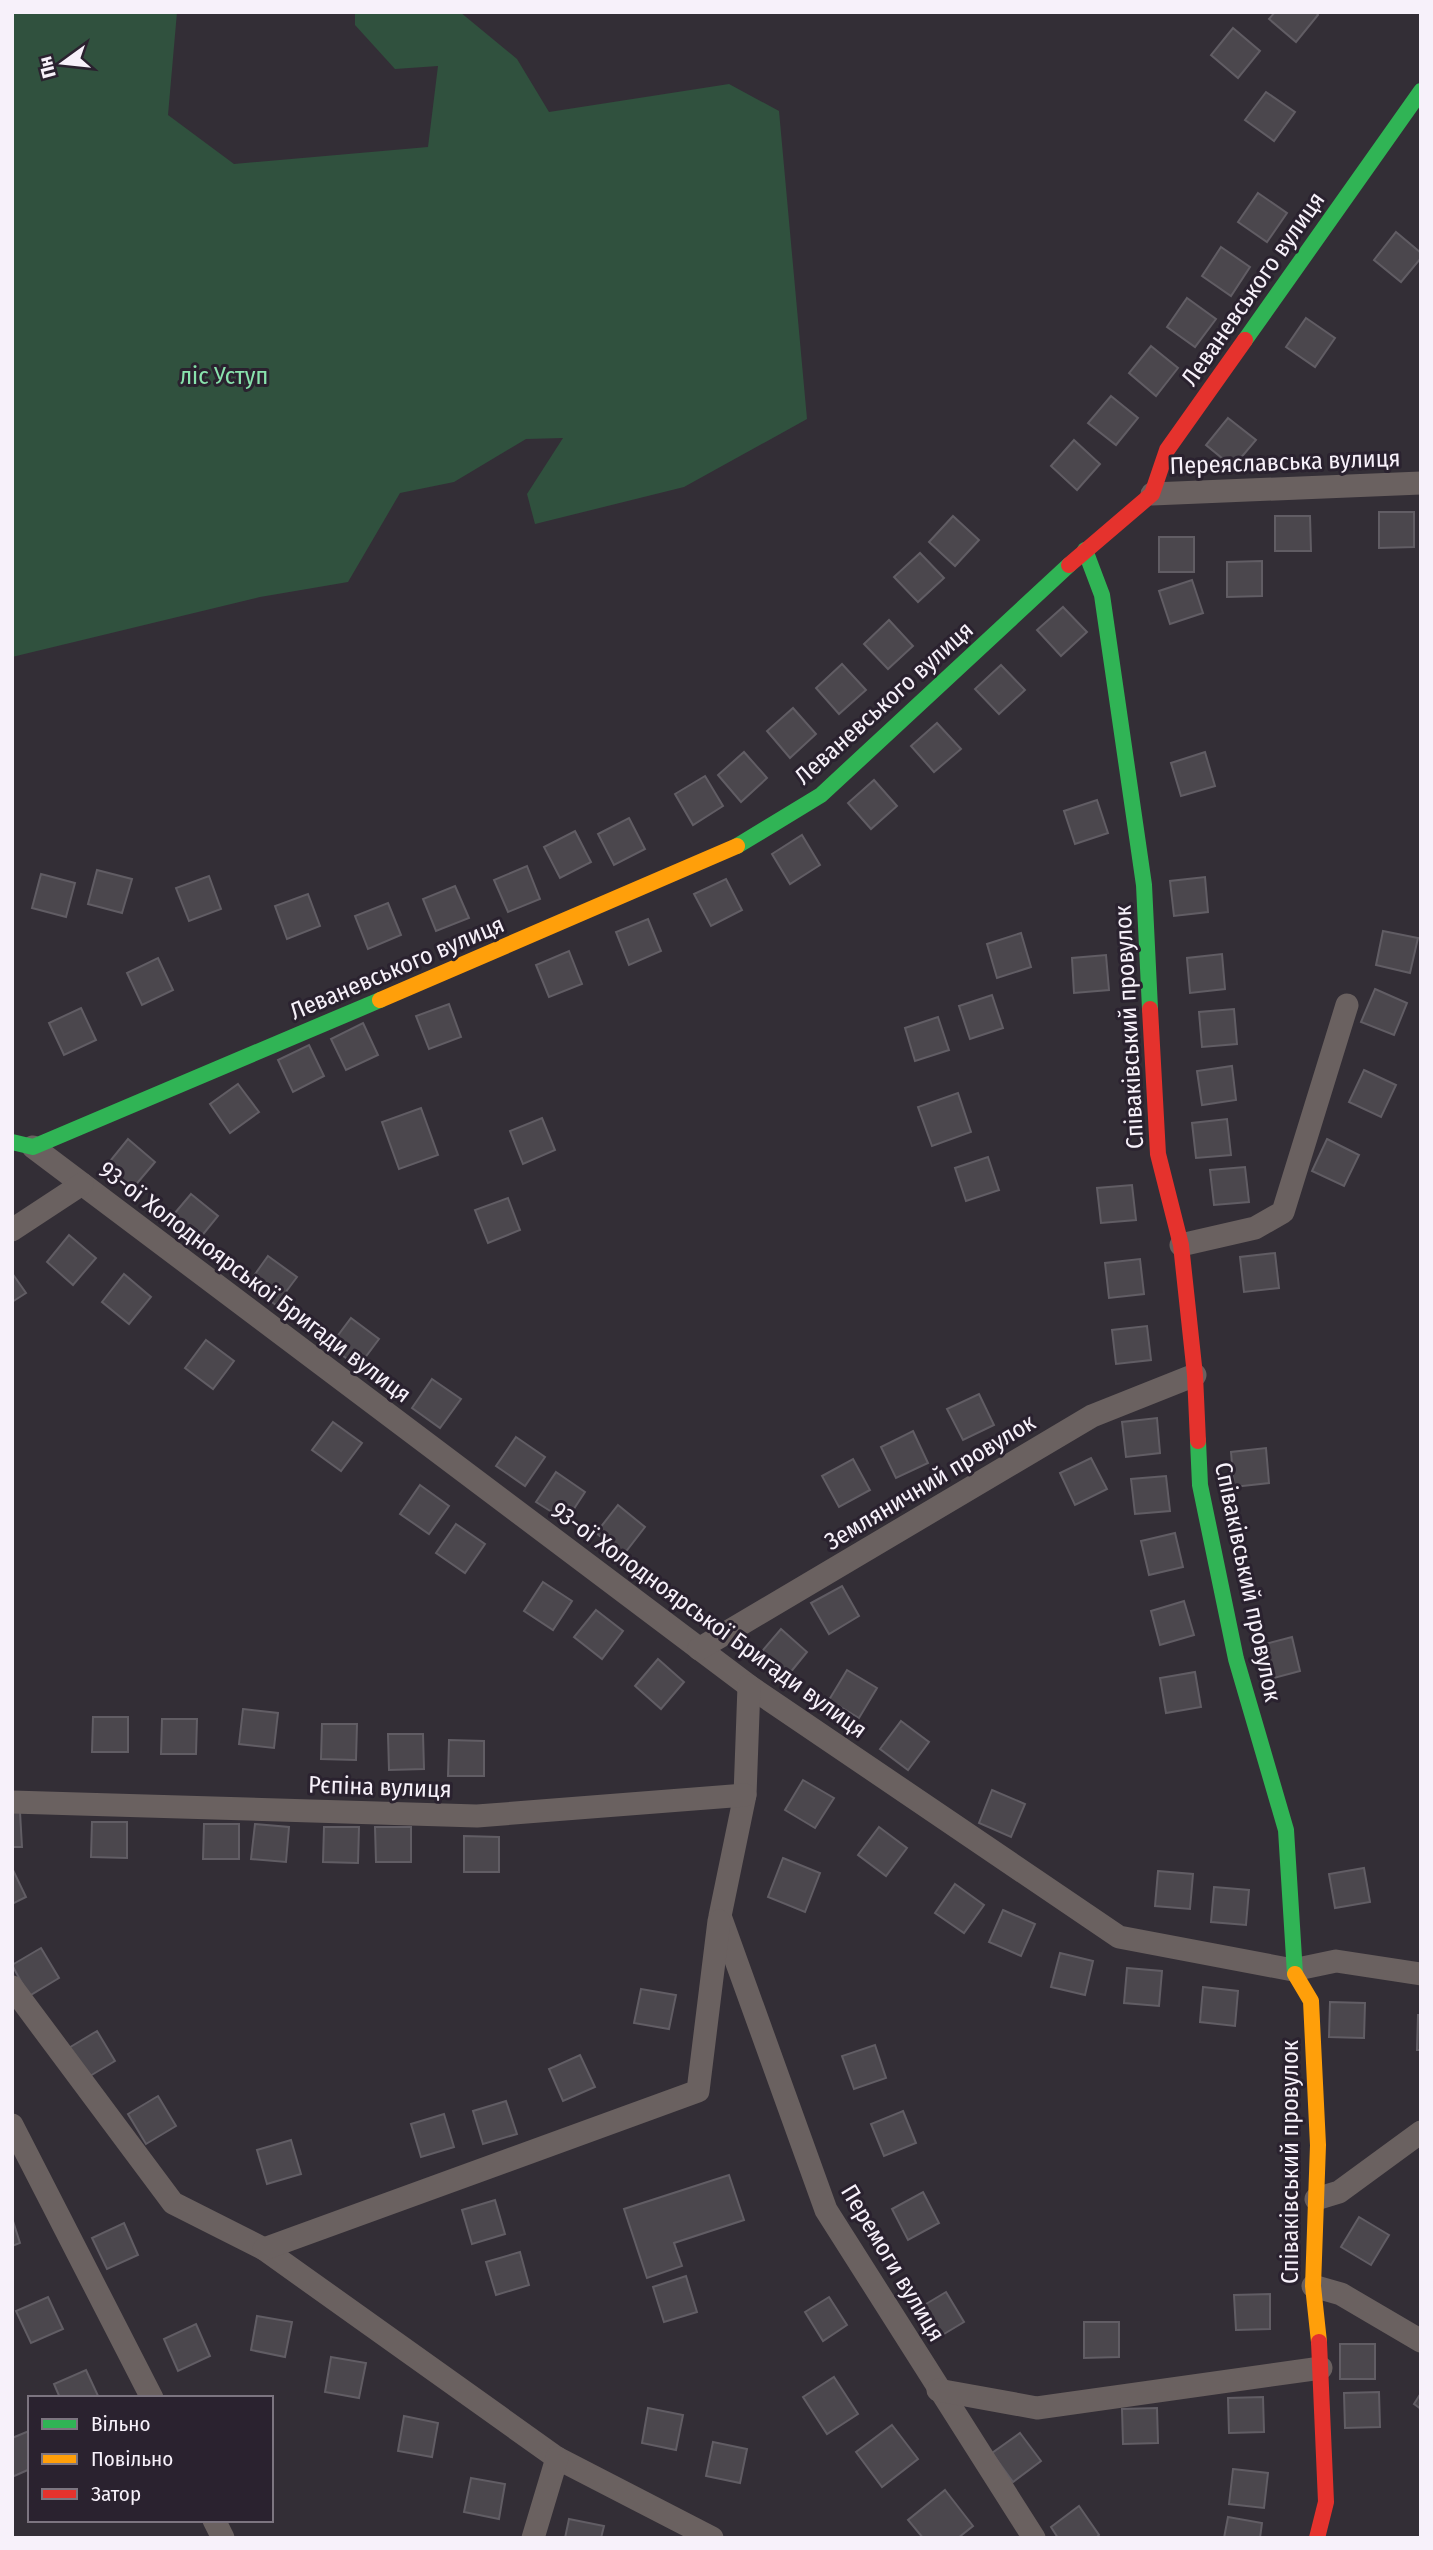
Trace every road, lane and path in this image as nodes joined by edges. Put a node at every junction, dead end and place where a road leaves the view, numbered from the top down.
1 (1421, 91) edge
2 (1421, 483) edge
3 (1152, 494) junction
4 (1085, 550) junction
5 (1347, 1006) dead end
6 (23, 1144) edge
7 (82, 1184) junction
8 (12, 1230) edge
9 (1181, 1245) junction
10 (1195, 1375) junction
11 (699, 1649) junction
12 (748, 1686) junction
13 (745, 1795) junction
14 (12, 1802) edge
15 (720, 1916) junction
16 (1293, 1970) junction
17 (1421, 1974) edge
18 (12, 1987) edge
19 (12, 2126) edge
20 (1421, 2132) edge
21 (21, 2160) edge
22 (1316, 2199) junction
23 (264, 2249) junction
24 (1313, 2287) junction
25 (1421, 2341) edge
26 (1321, 2368) junction
27 (938, 2390) junction
28 (151, 2396) edge
29 (557, 2458) junction
30 (215, 2522) edge
31 (222, 2538) edge
32 (533, 2538) edge
33 (712, 2538) edge
34 (1034, 2538) edge
35 (1317, 2538) edge

1 - 3 street, Леваневського вулиця
2 - 3 street, Переяславська вулиця
3 - 4 street, Леваневського вулиця
4 - 6 street, Леваневського вулиця
4 - 9 street, Співаківський провулок
5 - 9 street
6 - 7 street, 93-ої Холодноярської Бригади вулиця
7 - 8 street
7 - 11 street, 93-ої Холодноярської Бригади вулиця
9 - 10 street, Співаківський провулок
10 - 11 street, Земляничний провулок
10 - 16 street, Співаківський провулок
11 - 12 street, 93-ої Холодноярської Бригади вулиця
12 - 13 street
12 - 16 street, 93-ої Холодноярської Бригади вулиця
13 - 14 street, Рєпіна вулиця
13 - 15 street
15 - 23 street
15 - 27 street, Перемоги вулиця
16 - 17 street, 93-ої Холодноярської Бригади вулиця
16 - 22 street, Співаківський провулок
18 - 23 street
19 - 21 street
20 - 22 street
21 - 28 street
22 - 24 street, Співаківський провулок
23 - 29 street
24 - 25 street
24 - 26 street, Співаківський провулок
26 - 27 street
26 - 35 street, Співаківський провулок
27 - 34 street, Перемоги вулиця
29 - 32 street
29 - 33 street
30 - 31 street

